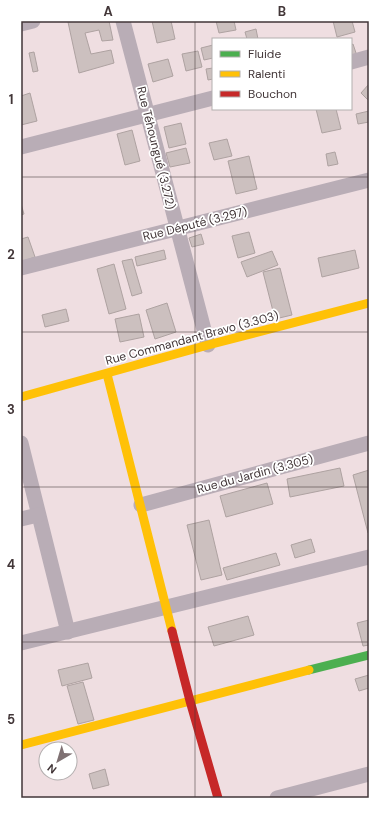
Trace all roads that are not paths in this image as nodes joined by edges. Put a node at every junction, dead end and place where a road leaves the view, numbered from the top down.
1 (33, 21) edge
2 (123, 21) edge
3 (21, 24) edge
4 (369, 57) edge
5 (352, 62) edge
6 (212, 98) edge
7 (148, 114) junction
8 (21, 147) edge
9 (369, 180) edge
10 (177, 229) junction
11 (21, 268) edge
12 (369, 304) edge
13 (208, 345) junction
14 (107, 374) junction
15 (21, 397) edge
16 (369, 442) edge
17 (21, 443) edge
18 (141, 505) junction
19 (38, 515) junction
20 (21, 519) edge
21 (369, 557) edge
22 (167, 608) junction
23 (68, 632) junction
24 (21, 643) edge
25 (369, 655) edge
26 (190, 701) junction
27 (21, 745) edge
28 (369, 774) edge
29 (218, 798) edge
30 (277, 798) edge

1 - 3 street
2 - 7 street, Rue Téhoungué (3.272)
4 - 5 street
6 - 7 street
7 - 8 street
7 - 10 street, Rue Téhoungué (3.272)
9 - 10 street, Rue Député (3.297)
10 - 11 street, Rue Député (3.297)
10 - 13 street, Rue Téhoungué (3.272)
12 - 13 street, Rue Commandant Bravo (3.303)
13 - 14 street, Rue Commandant Bravo (3.303)
14 - 15 street, Rue Commandant Bravo (3.303)
14 - 18 street
16 - 18 street, Rue du Jardin (3.305)
17 - 19 street
18 - 22 street
19 - 20 street
19 - 23 street
21 - 22 street
22 - 23 street
22 - 26 street
23 - 24 street
25 - 26 street
26 - 27 street
26 - 29 street
28 - 30 street

